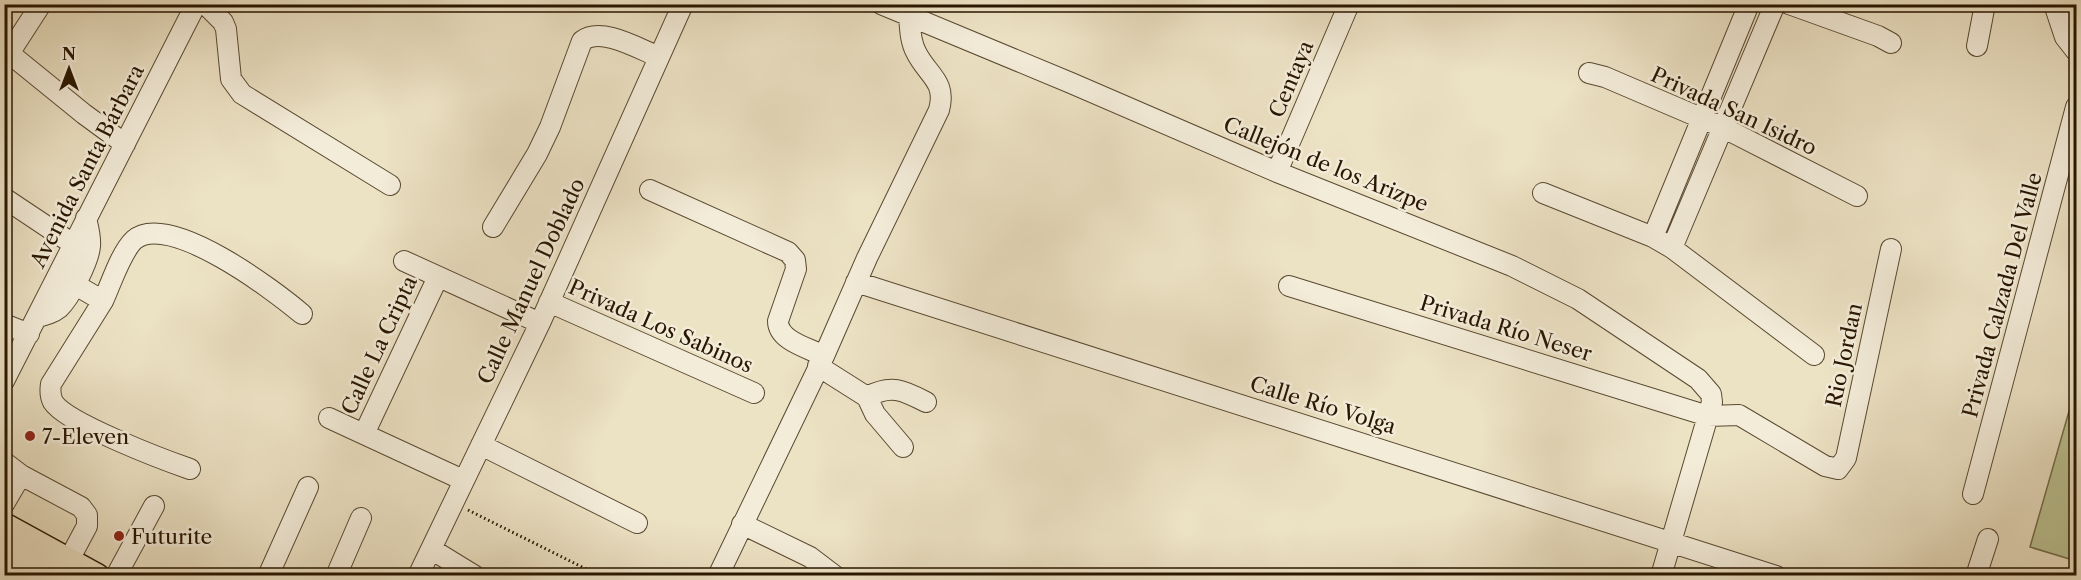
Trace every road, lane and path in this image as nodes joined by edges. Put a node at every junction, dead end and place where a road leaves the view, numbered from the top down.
1 (41, 4) edge
2 (196, 4) edge
3 (205, 4) edge
4 (683, 4) edge
5 (881, 4) edge
6 (1349, 4) edge
7 (1749, 4) edge
8 (1775, 4) edge
9 (1789, 4) edge
10 (1985, 4) edge
11 (2054, 4) edge
12 (2073, 4) edge
13 (909, 15) junction
14 (1890, 43) dead end
15 (2071, 44) edge
16 (1977, 46) dead end
17 (7, 50) edge
18 (659, 57) junction
19 (1589, 73) dead end
20 (2076, 107) edge
21 (1703, 118) junction
22 (1722, 127) junction
23 (125, 144) junction
24 (1277, 172) junction
25 (390, 185) dead end
26 (650, 190) dead end
27 (1543, 193) dead end
28 (1857, 196) dead end
29 (4, 198) edge
30 (86, 218) junction
31 (493, 227) dead end
32 (1653, 237) junction
33 (74, 244) junction
34 (1672, 248) junction
35 (1891, 249) dead end
36 (404, 261) dead end
37 (438, 277) junction
38 (856, 282) junction
39 (74, 284) junction
40 (1289, 286) dead end
41 (103, 301) junction
42 (549, 302) junction
43 (302, 314) dead end
44 (540, 323) junction
45 (4, 324) edge
46 (33, 325) junction
47 (1814, 355) dead end
48 (821, 361) junction
49 (4, 381) edge
50 (754, 393) dead end
51 (867, 397) junction
52 (926, 402) dead end
53 (1708, 416) junction
54 (329, 418) dead end
55 (364, 434) junction
56 (481, 445) junction
57 (903, 447) dead end
58 (4, 462) edge
59 (1838, 469) joint
60 (190, 470) dead end
61 (21, 476) junction
62 (463, 480) junction
63 (308, 488) dead end
64 (1973, 494) dead end
65 (453, 502) junction
66 (4, 504) edge
67 (154, 506) dead end
68 (361, 518) dead end
69 (636, 523) dead end
70 (742, 524) junction
71 (4, 525) edge
72 (1988, 539) dead end
73 (1672, 542) junction
74 (431, 549) junction
75 (4, 551) edge
76 (61, 570) edge
77 (97, 576) edge
78 (116, 576) edge
79 (268, 576) edge
80 (336, 576) edge
81 (418, 576) edge
82 (475, 576) edge
83 (600, 576) edge
84 (718, 576) edge
85 (835, 576) edge
86 (1661, 576) edge
87 (1776, 576) edge
88 (1976, 576) edge

1 - 17 street
2 - 23 street, Avenida Santa Bárbara
3 - 25 street
4 - 18 street, Calle Manuel Doblado
5 - 13 street, Callejón de los Arizpe
6 - 24 street, Centaya
7 - 21 street
8 - 22 street
9 - 14 street
10 - 16 street
11 - 15 street
12 - 15 street
13 - 24 street, Callejón de los Arizpe
13 - 38 street
17 - 23 street
18 - 31 street
18 - 42 street, Calle Manuel Doblado
19 - 21 street, Privada San Isidro
20 - 64 street, Privada Calzada Del Valle
21 - 22 street, Privada San Isidro
21 - 32 street
22 - 28 street, Privada San Isidro
22 - 34 street
23 - 30 street, Avenida Santa Bárbara
24 - 53 street, Callejón de los Arizpe
26 - 48 street
27 - 32 street
29 - 33 street
30 - 33 street, Avenida Santa Bárbara
30 - 39 street
32 - 34 street
33 - 46 street, Avenida Santa Bárbara
34 - 47 street
35 - 59 street, Rio Jordan
36 - 37 street
37 - 44 street
37 - 55 street, Calle La Cripta
38 - 48 street
38 - 73 street, Calle Río Volga
39 - 41 street
39 - 46 street
40 - 53 street, Privada Río Neser
41 - 43 street
41 - 60 street
42 - 44 street, Calle Manuel Doblado
42 - 50 street, Privada Los Sabinos
44 - 56 street, Calle Manuel Doblado
45 - 46 street
46 - 49 street, Avenida Santa Bárbara
48 - 51 street
48 - 70 street
51 - 52 street
51 - 57 street
53 - 59 street, Privada Río Neser
53 - 73 street, Callejón de los Arizpe
54 - 55 street
55 - 62 street
56 - 62 street, Calle Manuel Doblado
56 - 69 street
58 - 61 street
61 - 66 street
61 - 76 street
62 - 65 street, Calle Manuel Doblado
63 - 79 street
65 - 74 street, Calle Manuel Doblado
65 - 83 path
67 - 78 street
68 - 80 street
70 - 84 street
70 - 85 street
71 - 76 main road
72 - 88 street
73 - 86 street, Callejón de los Arizpe
73 - 87 street, Calle Río Volga
74 - 81 street, Calle Manuel Doblado
74 - 82 street
75 - 76 main road
76 - 77 main road

